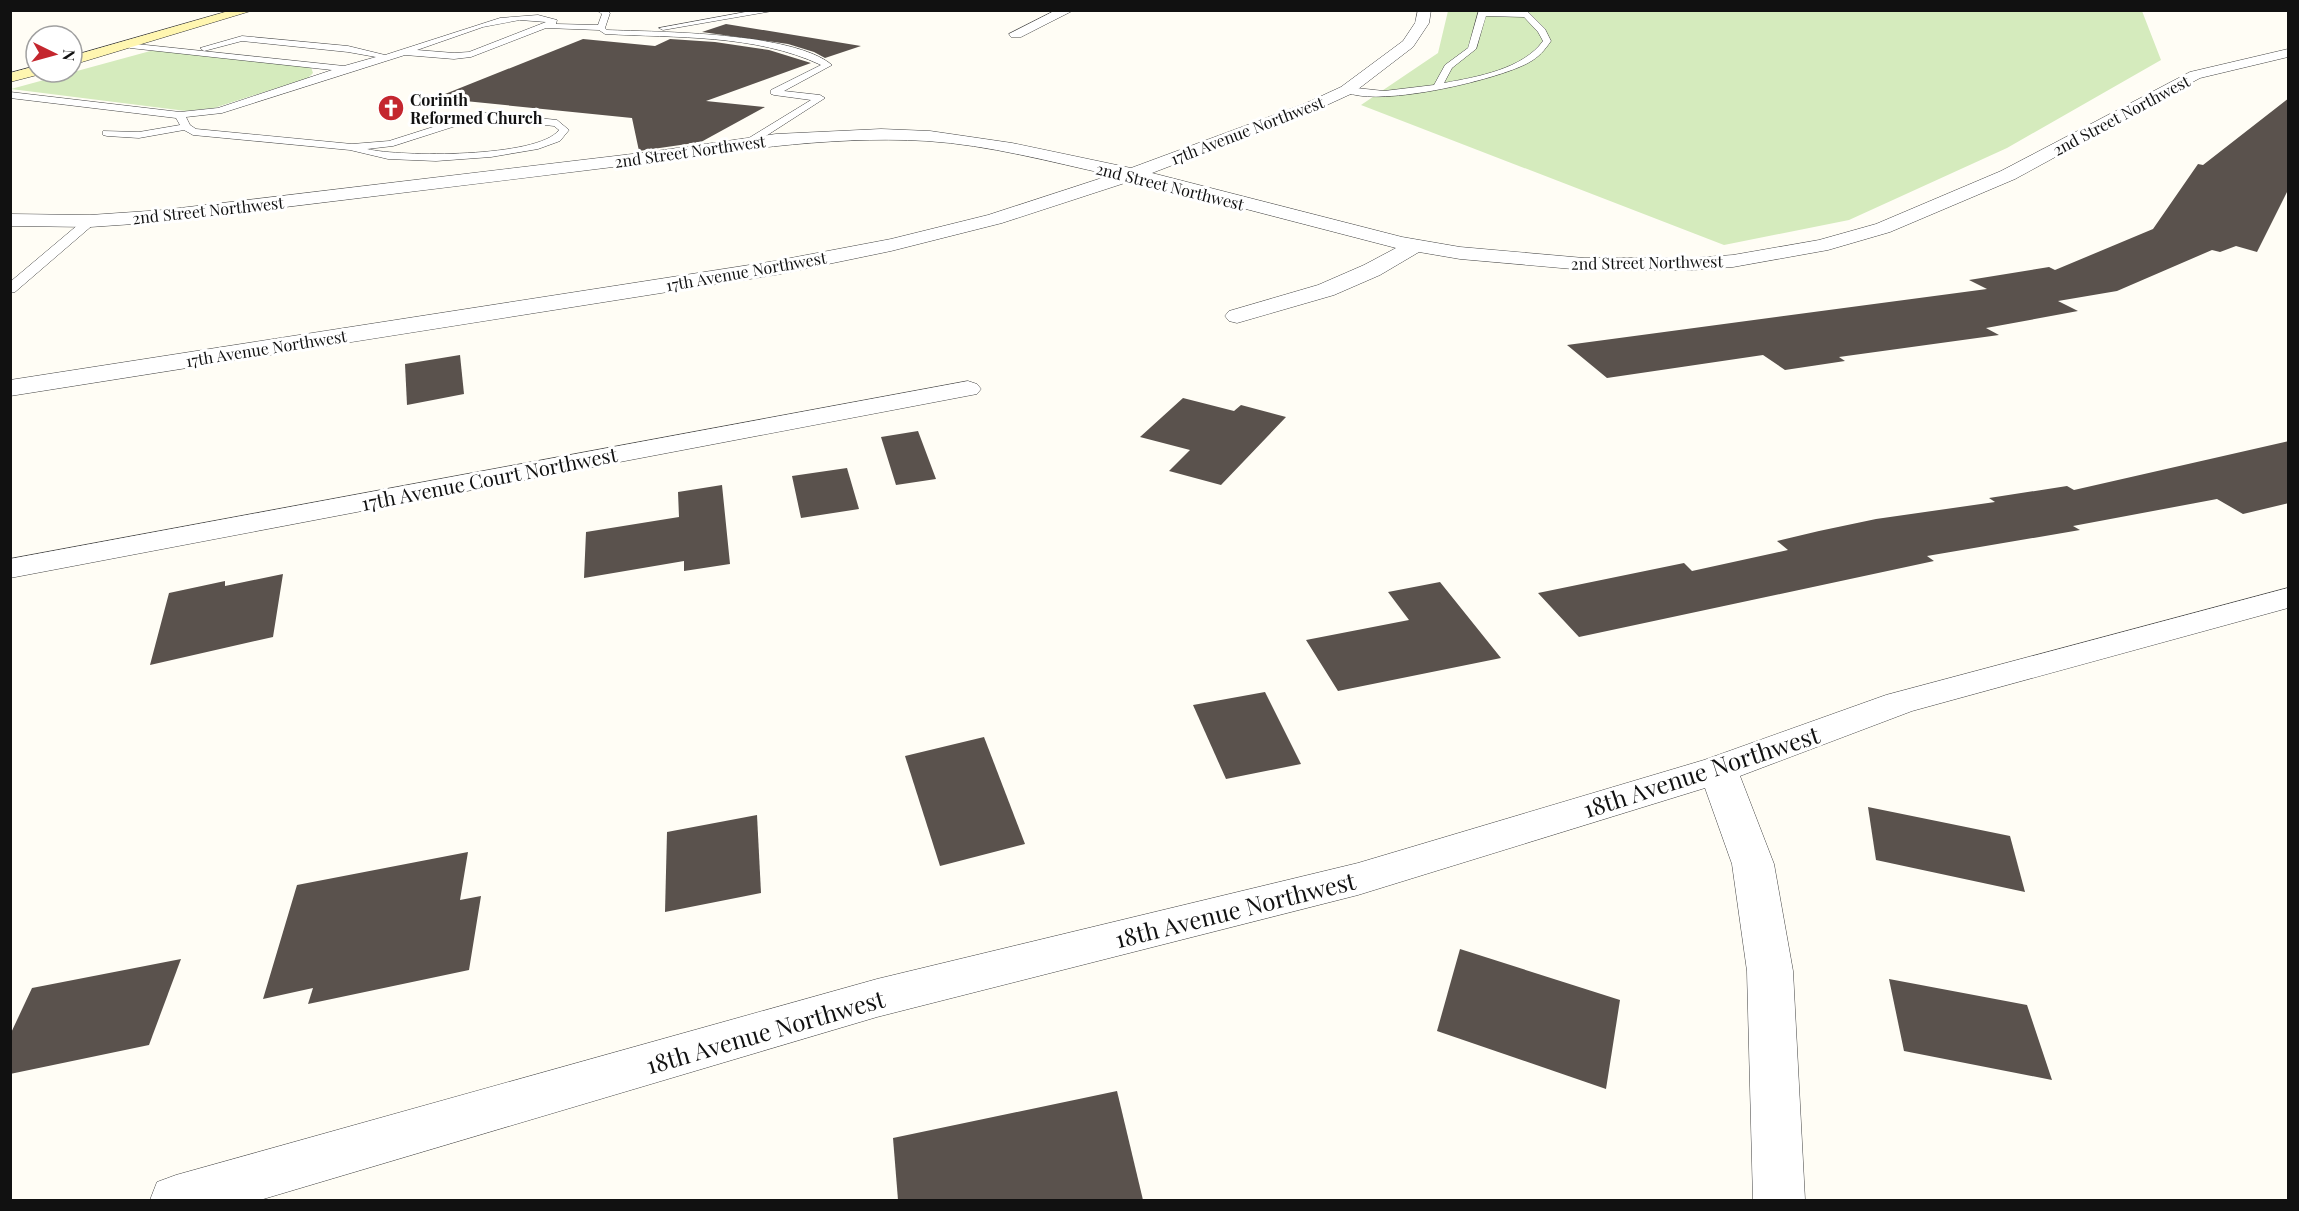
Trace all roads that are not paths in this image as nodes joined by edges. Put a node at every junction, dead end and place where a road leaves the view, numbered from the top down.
1 (248, 10) edge
2 (600, 10) edge
3 (774, 10) edge
4 (1068, 10) edge
5 (1425, 10) edge
6 (1482, 12) edge
7 (1523, 13) edge
8 (549, 26) junction
9 (602, 28) junction
10 (634, 34) junction
11 (1016, 34) dead end
12 (130, 45) junction
13 (193, 51) junction
14 (405, 52) junction
15 (2289, 53) edge
16 (383, 56) junction
17 (84, 58) edge
18 (345, 69) junction
19 (1438, 86) junction
20 (1347, 90) junction
21 (10, 95) edge
22 (43, 99) junction
23 (21, 105) dead end
24 (180, 115) junction
25 (186, 127) junction
26 (107, 133) dead end
27 (748, 143) junction
28 (352, 147) junction
29 (1133, 174) junction
30 (10, 220) edge
31 (90, 221) junction
32 (1415, 246) junction
33 (10, 289) edge
34 (1237, 316) dead end
35 (10, 388) edge
36 (968, 389) dead end
37 (10, 569) edge
38 (2289, 598) edge
39 (1718, 770) junction
40 (176, 1200) edge
41 (1779, 1200) edge

1 - 12 main road
2 - 9 lane
3 - 10 lane
4 - 11 street
5 - 20 street, 17th Avenue Northwest
6 - 7 lane
6 - 19 lane
7 - 19 lane
8 - 9 lane
8 - 14 lane
8 - 14 lane
9 - 10 lane
10 - 27 lane
12 - 13 lane
12 - 17 main road
13 - 16 lane
13 - 18 lane
14 - 16 lane
15 - 32 street, 2nd Street Northwest
16 - 18 lane
18 - 24 lane
19 - 20 lane
20 - 29 street, 17th Avenue Northwest
21 - 22 lane
22 - 23 lane
22 - 24 lane
24 - 25 lane
25 - 26 lane
25 - 28 lane
27 - 29 street, 2nd Street Northwest
27 - 31 street, 2nd Street Northwest
28 - 28 lane
29 - 32 street, 2nd Street Northwest
29 - 35 street, 17th Avenue Northwest
30 - 31 street, 2nd Street Northwest
31 - 33 lane
32 - 34 street
36 - 37 street, 17th Avenue Court Northwest
38 - 39 street, 18th Avenue Northwest
39 - 40 street, 18th Avenue Northwest
39 - 41 street

